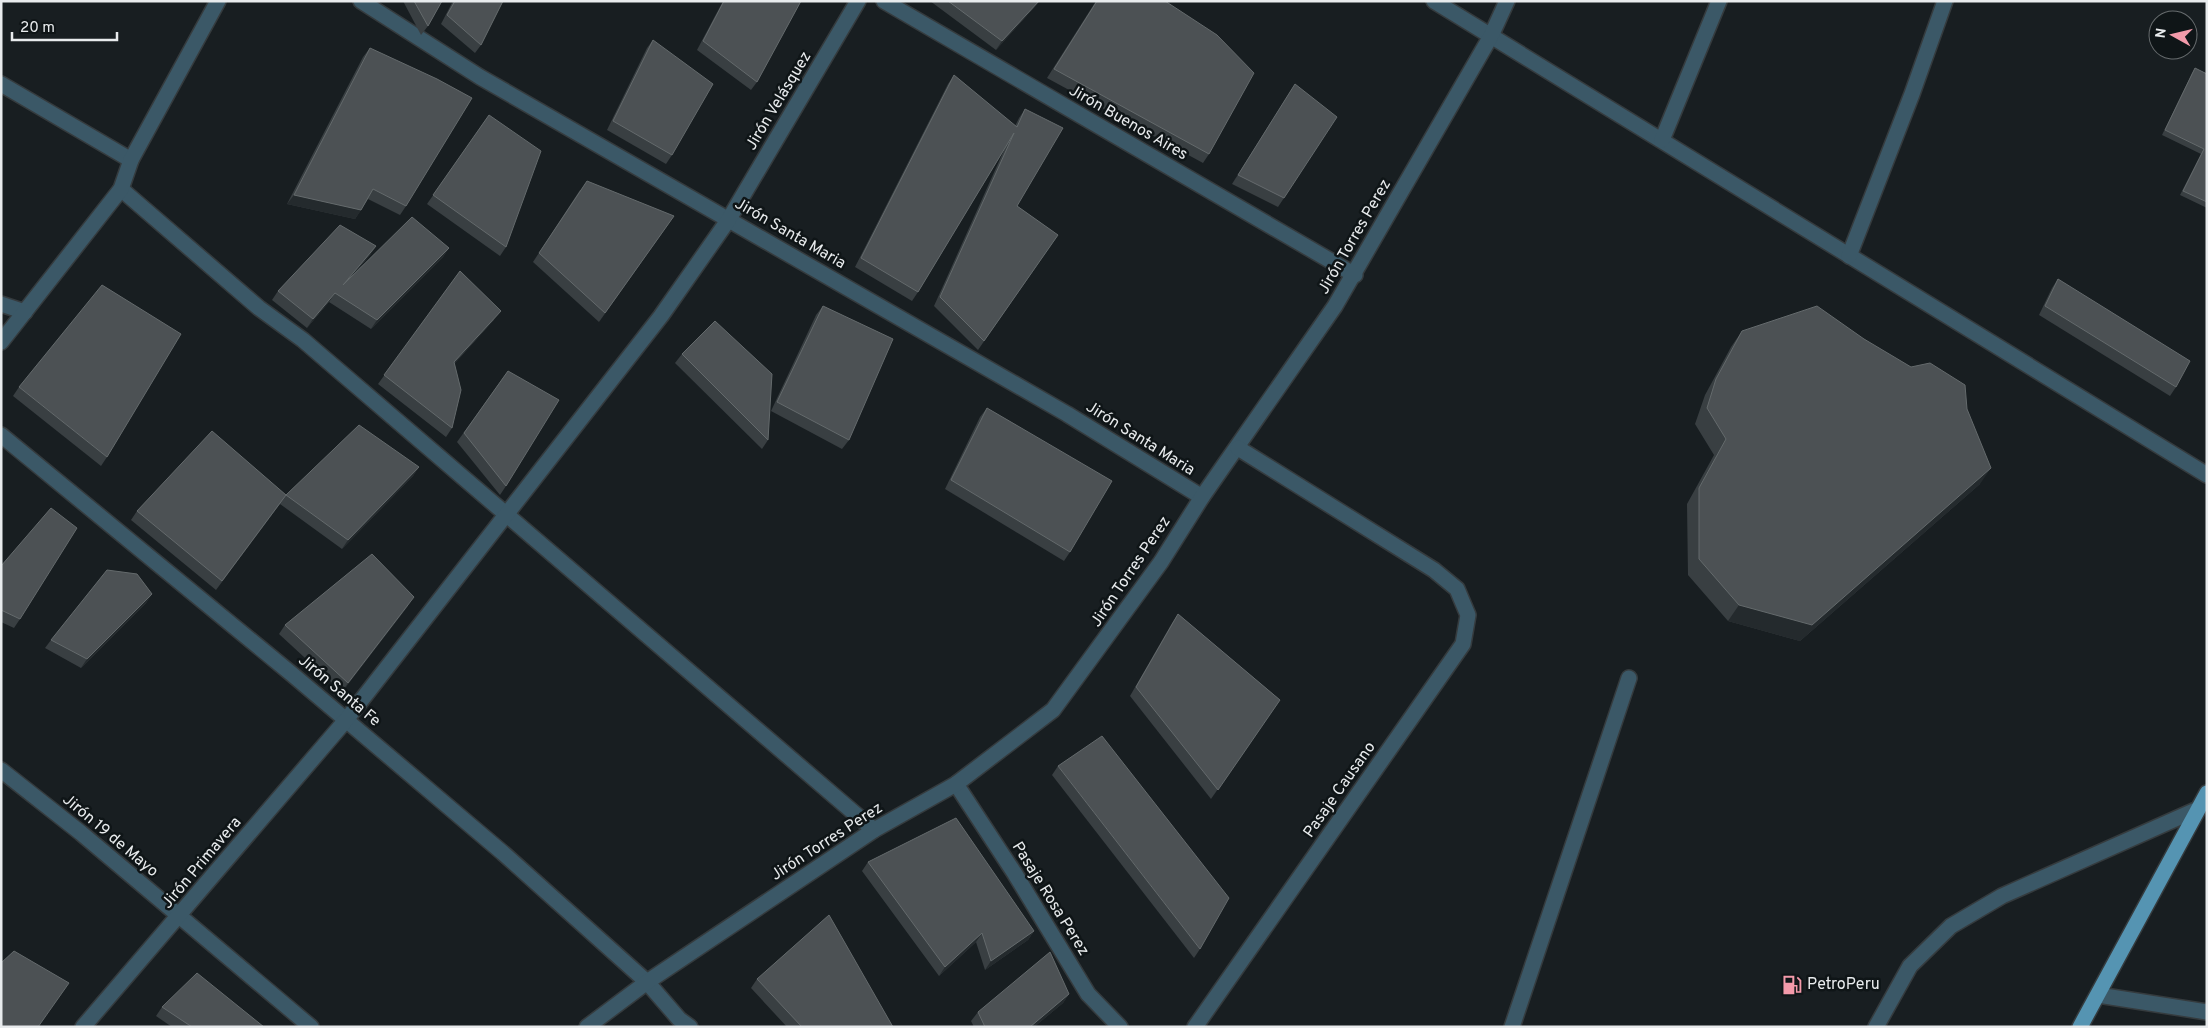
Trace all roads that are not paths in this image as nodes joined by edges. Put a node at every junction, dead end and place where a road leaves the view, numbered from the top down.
1 (218, 1) edge
2 (361, 1) edge
3 (858, 1) edge
4 (884, 1) edge
5 (1434, 1) edge
6 (1507, 1) edge
7 (1719, 1) edge
8 (1945, 1) edge
9 (1491, 36) junction
10 (1, 84) edge
11 (1662, 140) junction
12 (131, 160) junction
13 (121, 189) junction
14 (729, 219) junction
15 (1849, 256) junction
16 (1355, 274) junction
17 (1, 304) edge
18 (26, 312) junction
19 (1, 342) edge
20 (1, 435) edge
21 (1238, 448) junction
22 (2207, 475) edge
23 (1202, 497) junction
24 (506, 513) junction
25 (1629, 678) dead end
26 (346, 720) junction
27 (1, 770) edge
28 (956, 784) junction
29 (2207, 793) edge
30 (2198, 809) junction
31 (874, 830) junction
32 (178, 917) junction
33 (647, 982) junction
34 (2098, 995) junction
35 (2207, 1012) edge
36 (83, 1027) edge
37 (311, 1027) edge
38 (587, 1027) edge
39 (690, 1027) edge
40 (1120, 1027) edge
41 (1195, 1027) edge
42 (1512, 1027) edge
43 (1876, 1027) edge
44 (2080, 1027) edge

1 - 12 street
2 - 14 street, Jirón Santa Maria
3 - 14 street, Jirón Velásquez
4 - 16 street, Jirón Buenos Aires
5 - 9 street
6 - 9 street, Jirón Torres Perez
7 - 11 street
8 - 15 street
9 - 11 street
9 - 16 street, Jirón Torres Perez
10 - 12 street
11 - 15 street
12 - 13 street
13 - 18 street
13 - 24 street
14 - 23 street, Jirón Santa Maria
14 - 24 street, Jirón Velásquez
15 - 22 street
16 - 21 street, Jirón Torres Perez
17 - 18 street
18 - 19 street
20 - 26 street, Jirón Santa Fe
21 - 23 street, Jirón Torres Perez
21 - 41 street, Pasaje Causano
23 - 28 street, Jirón Torres Perez
24 - 26 street, Jirón Primavera
24 - 31 street
25 - 42 street
26 - 32 street, Jirón Primavera
26 - 33 street, Jirón Santa Fe
27 - 32 street, Jirón 19 de Mayo
28 - 31 street, Jirón Torres Perez
28 - 40 street, Pasaje Rosa Perez
29 - 30 main road
30 - 34 main road
30 - 43 street
31 - 33 street, Jirón Torres Perez
32 - 36 street, Jirón Primavera
32 - 37 street, Jirón 19 de Mayo
33 - 38 street
33 - 39 street, Jirón Santa Fe
34 - 35 street
34 - 44 main road

